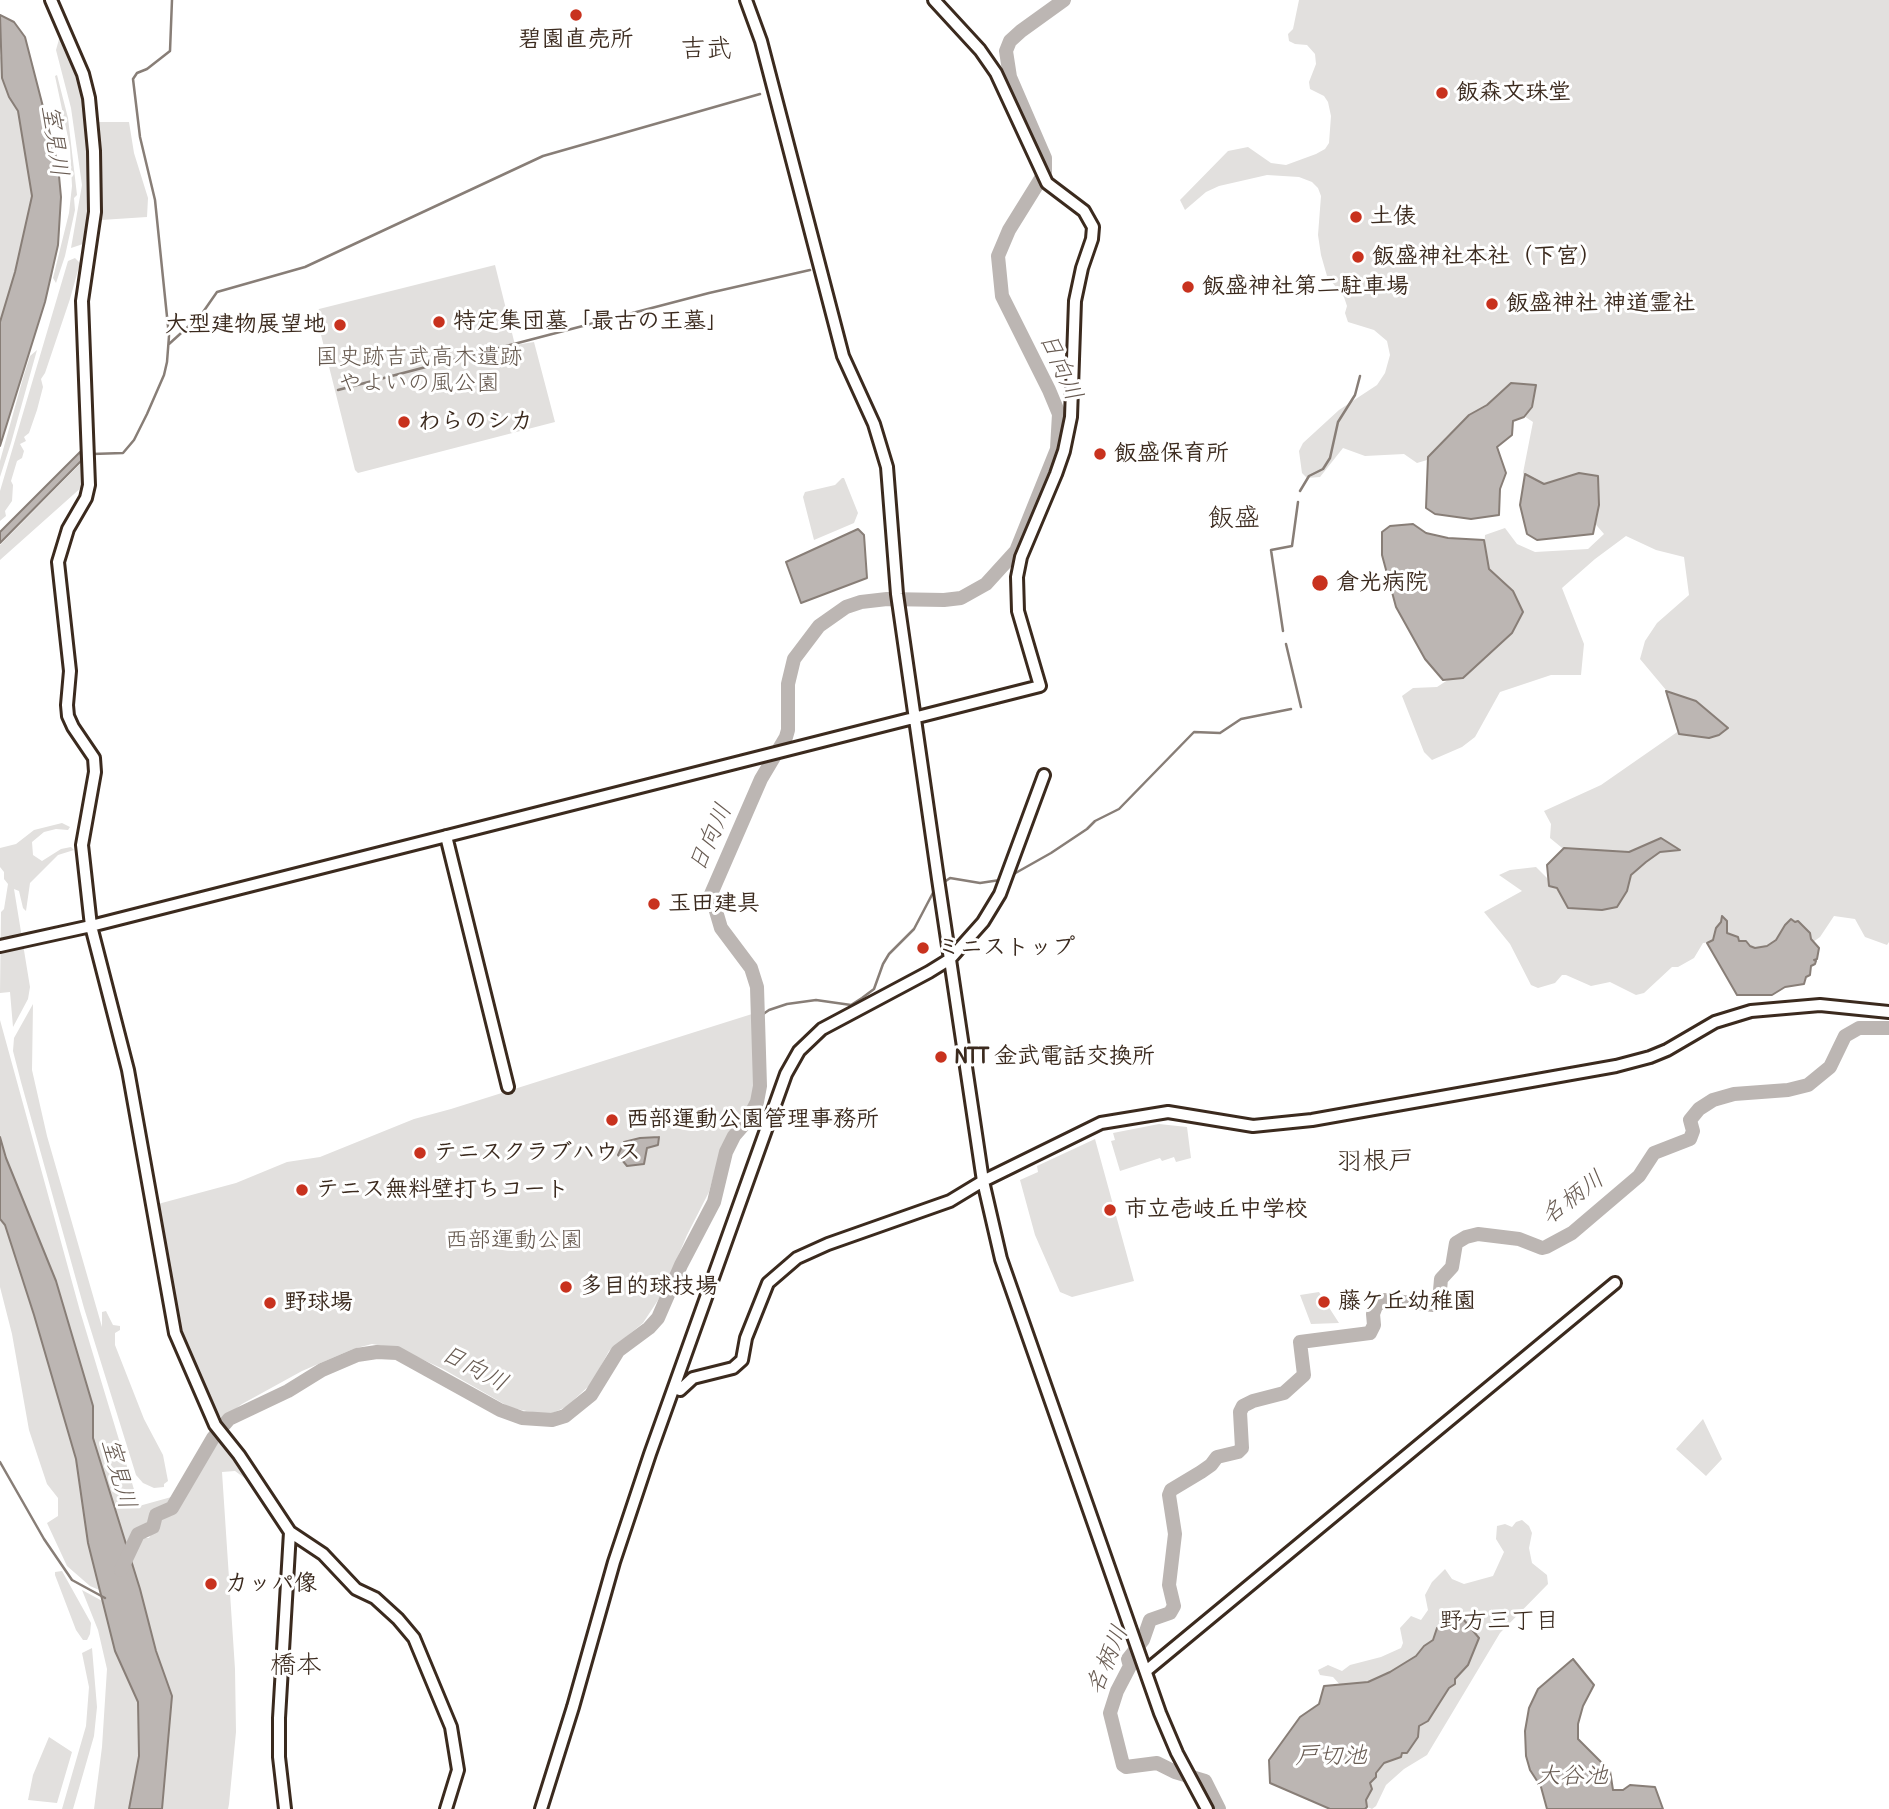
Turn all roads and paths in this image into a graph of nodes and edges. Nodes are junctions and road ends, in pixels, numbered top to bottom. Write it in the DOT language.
graph roads {
  1 [pos="51,0"];
  2 [pos="746,0"];
  3 [pos="934,0"];
  4 [pos="915,716"];
  5 [pos="1044,775"];
  6 [pos="446,836"];
  7 [pos="91,926"];
  8 [pos="0,946"];
  9 [pos="950,959"];
  10 [pos="1889,1012"];
  11 [pos="508,1087"];
  12 [pos="983,1181"];
  13 [pos="1615,1283"];
  14 [pos="674,1388"];
  15 [pos="290,1532"];
  16 [pos="1146,1671"];
  17 [pos="285,1809"];
  18 [pos="446,1809"];
  19 [pos="541,1809"];
  20 [pos="1206,1809"];
  1 -- 7 [label="street"];
  2 -- 4 [label="street"];
  3 -- 4 [label="street"];
  4 -- 6 [label="street"];
  4 -- 9 [label="street"];
  5 -- 9 [label="street"];
  6 -- 7 [label="street"];
  6 -- 11 [label="street"];
  7 -- 8 [label="street"];
  7 -- 15 [label="street"];
  9 -- 12 [label="street"];
  9 -- 14 [label="street"];
  10 -- 12 [label="street"];
  12 -- 14 [label="street"];
  12 -- 16 [label="street"];
  13 -- 16 [label="street"];
  14 -- 19 [label="street"];
  15 -- 17 [label="street"];
  15 -- 18 [label="street"];
  16 -- 20 [label="street"];
}
